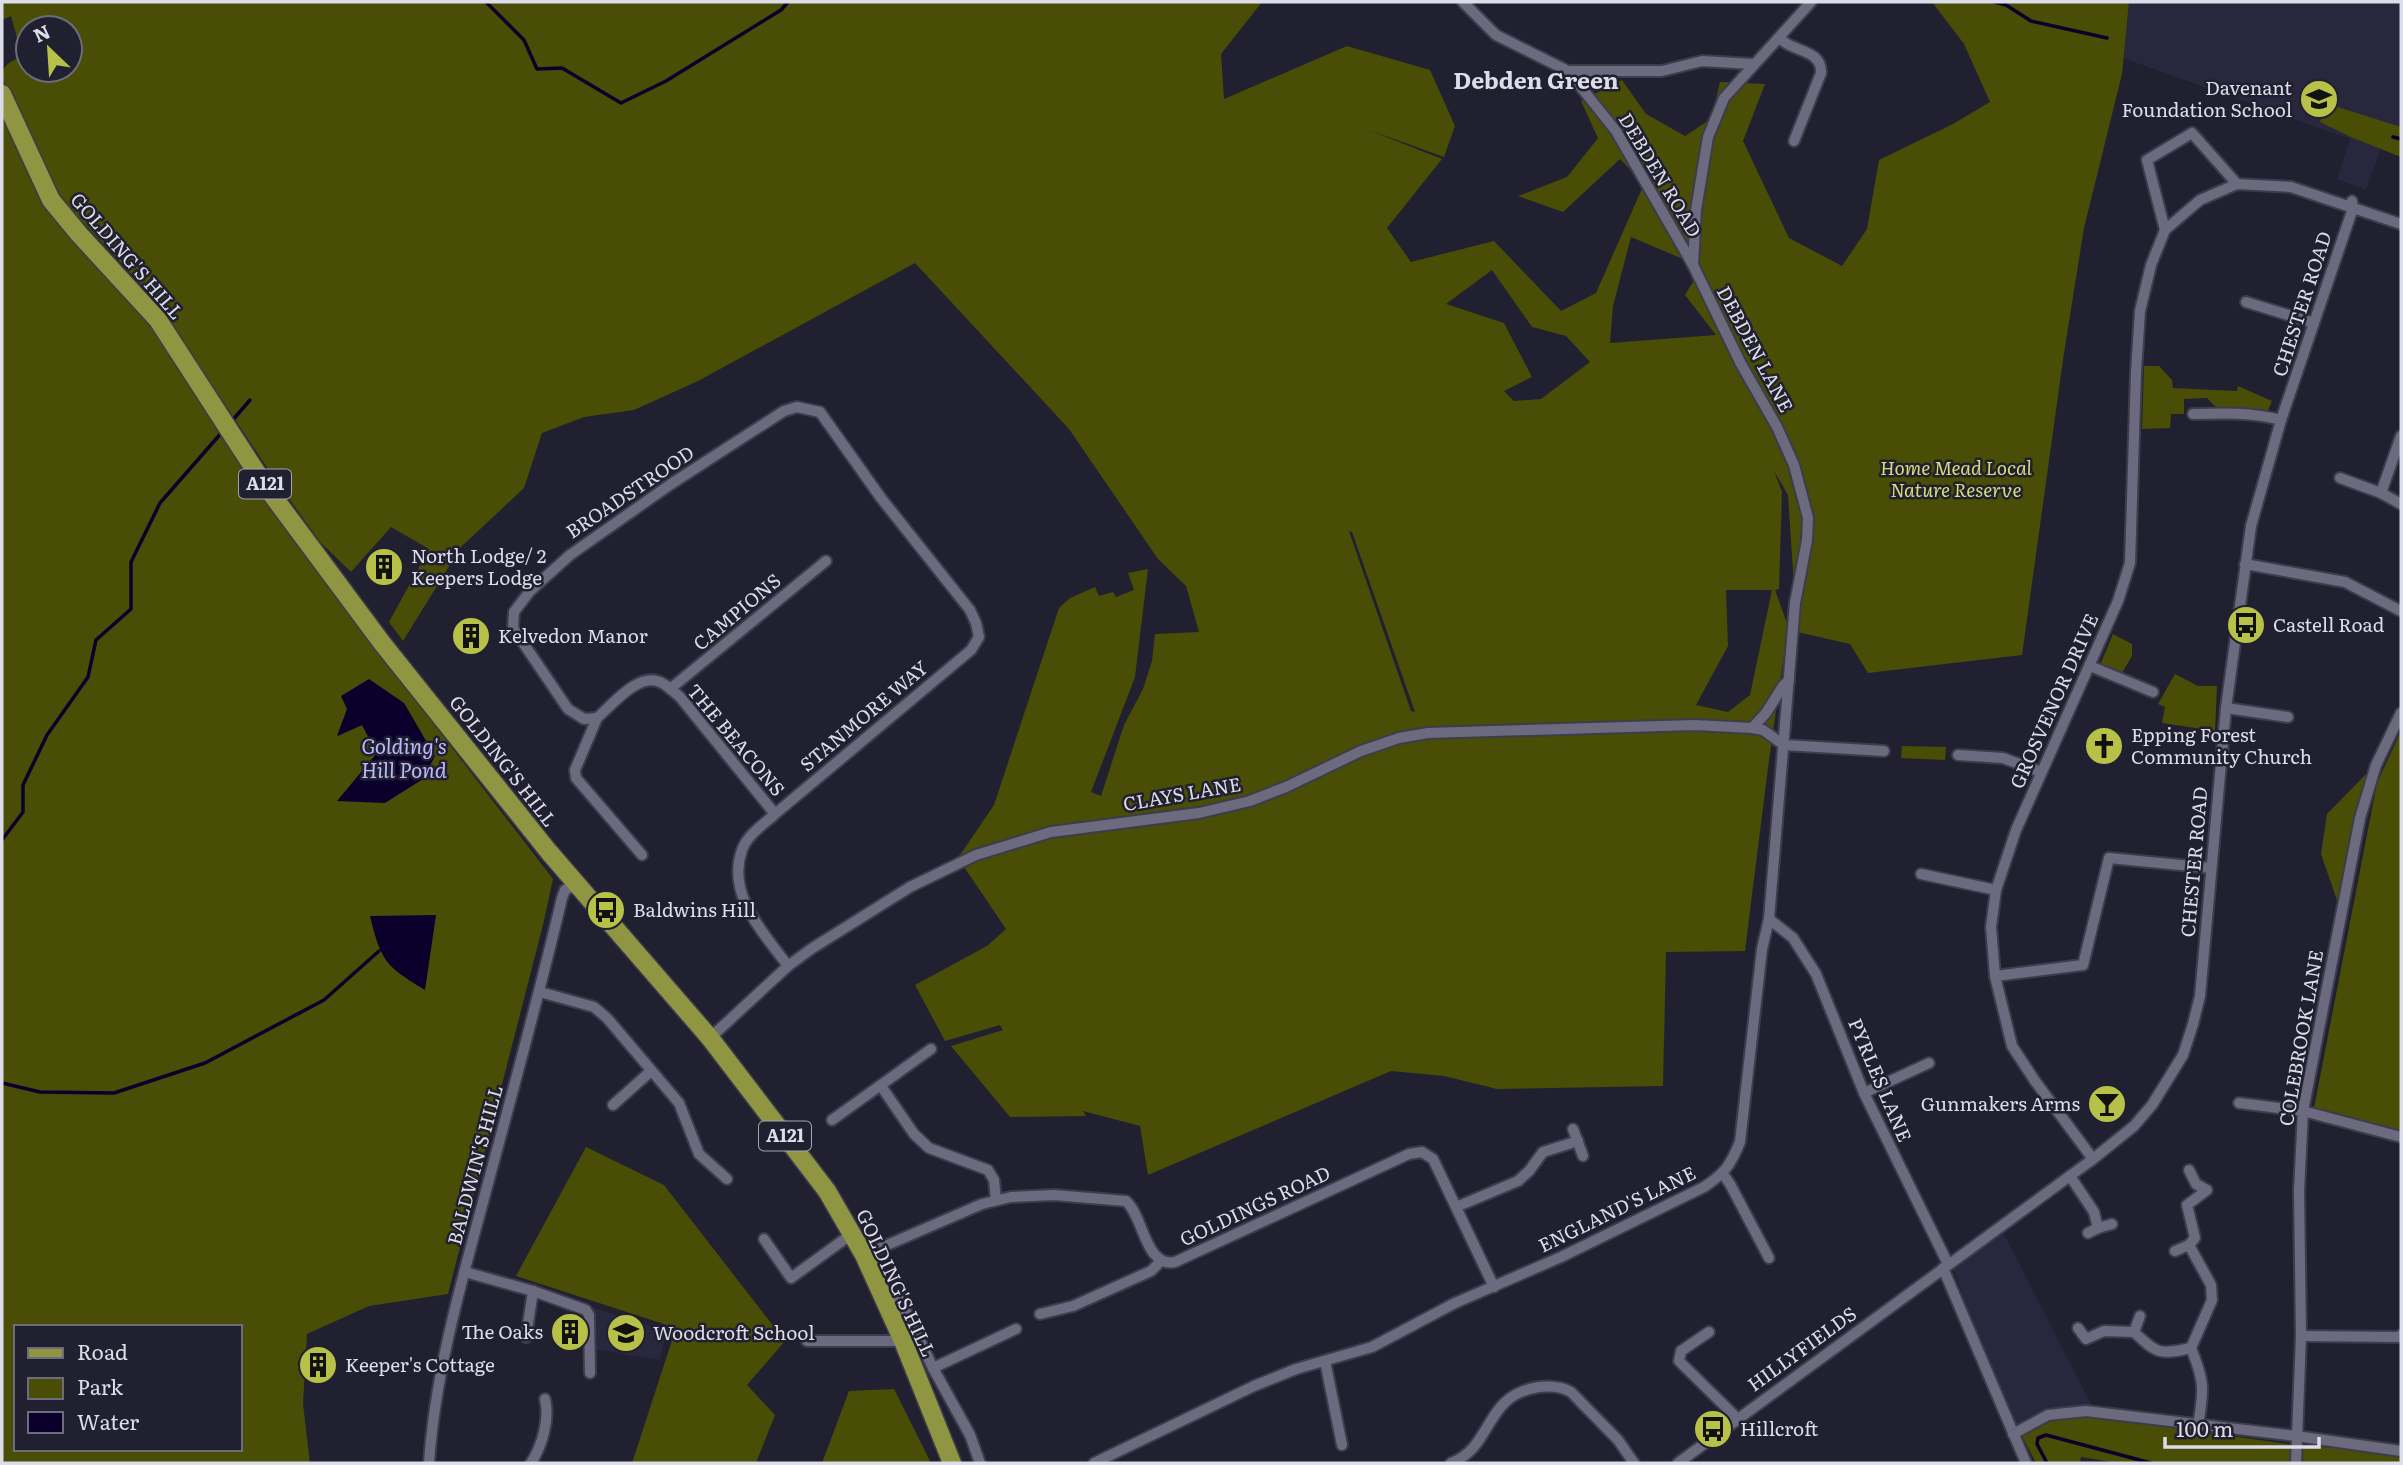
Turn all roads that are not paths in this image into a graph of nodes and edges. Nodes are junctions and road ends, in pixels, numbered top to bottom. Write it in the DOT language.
graph roads {
  1 [pos="1463,2"];
  2 [pos="1811,2"];
  3 [pos="1779,38"];
  4 [pos="1753,64"];
  5 [pos="1569,71"];
  6 [pos="2,94"];
  7 [pos="1794,141"];
  8 [pos="2237,184"];
  9 [pos="2352,205"];
  10 [pos="2401,224"];
  11 [pos="2165,230"];
  12 [pos="1693,265"];
  13 [pos="2245,302"];
  14 [pos="2314,323"];
  15 [pos="2193,414"];
  16 [pos="2281,420"];
  17 [pos="2401,436"];
  18 [pos="2340,478"];
  19 [pos="2381,493"];
  20 [pos="881,498"];
  21 [pos="2401,504"];
  22 [pos="826,561"];
  23 [pos="2245,564"];
  24 [pos="2401,611"];
  25 [pos="2090,666"];
  26 [pos="1789,681"];
  27 [pos="670,690"];
  28 [pos="2153,692"];
  29 [pos="2225,708"];
  30 [pos="2401,713"];
  31 [pos="2288,717"];
  32 [pos="597,719"];
  33 [pos="1752,728"];
  34 [pos="1784,745"];
  35 [pos="1884,751"];
  36 [pos="1958,755"];
  37 [pos="2041,772"];
  38 [pos="775,814"];
  39 [pos="642,855"];
  40 [pos="2211,868"];
  41 [pos="1921,874"];
  42 [pos="576,884"];
  43 [pos="1996,890"];
  44 [pos="1769,919"];
  45 [pos="788,967"];
  46 [pos="1995,976"];
  47 [pos="540,992"];
  48 [pos="710,1038"];
  49 [pos="931,1049"];
  50 [pos="1929,1063"];
  51 [pos="651,1071"];
  52 [pos="881,1086"];
  53 [pos="1864,1093"];
  54 [pos="2239,1103"];
  55 [pos="613,1105"];
  56 [pos="2303,1111"];
  57 [pos="832,1120"];
  58 [pos="1573,1129"];
  59 [pos="2401,1137"];
  60 [pos="1578,1141"];
  61 [pos="1583,1156"];
  62 [pos="2093,1159"];
  63 [pos="2189,1170"];
  64 [pos="1723,1174"];
  65 [pos="2070,1175"];
  66 [pos="727,1179"];
  67 [pos="996,1200"];
  68 [pos="1455,1207"];
  69 [pos="2112,1224"];
  70 [pos="853,1233"];
  71 [pos="764,1239"];
  72 [pos="2189,1245"];
  73 [pos="2175,1251"];
  74 [pos="864,1255"];
  75 [pos="1769,1258"];
  76 [pos="1161,1261"];
  77 [pos="1945,1266"];
  78 [pos="464,1272"];
  79 [pos="1494,1287"];
  80 [pos="533,1291"];
  81 [pos="883,1296"];
  82 [pos="1040,1314"];
  83 [pos="2140,1316"];
  84 [pos="2078,1328"];
  85 [pos="1016,1329"];
  86 [pos="2131,1331"];
  87 [pos="1709,1332"];
  88 [pos="2401,1335"];
  89 [pos="2301,1336"];
  90 [pos="526,1337"];
  91 [pos="807,1341"];
  92 [pos="903,1341"];
  93 [pos="2128,1345"];
  94 [pos="2191,1348"];
  95 [pos="1325,1361"];
  96 [pos="933,1368"];
  97 [pos="590,1373"];
  98 [pos="545,1399"];
  99 [pos="1738,1419"];
  100 [pos="2198,1426"];
  101 [pos="2012,1434"];
  102 [pos="2296,1436"];
  103 [pos="1342,1445"];
  104 [pos="2401,1451"];
  105 [pos="429,1463"];
  106 [pos="531,1463"];
  107 [pos="953,1463"];
  108 [pos="980,1463"];
  109 [pos="1094,1463"];
  110 [pos="1451,1463"];
  111 [pos="1634,1463"];
  112 [pos="1678,1463"];
  113 [pos="2026,1463"];
  114 [pos="2296,1463"];
  1 -- 5 [label="street, DEBDEN ROAD"];
  2 -- 3 [label="street, DEBDEN LANE"];
  3 -- 4 [label="street, DEBDEN LANE"];
  3 -- 7 [label="street"];
  4 -- 5 [label="street, DEBDEN ROAD"];
  4 -- 12 [label="street, DEBDEN LANE"];
  5 -- 12 [label="street, DEBDEN ROAD"];
  6 -- 42 [label="main road, GOLDING'S HILL / A121"];
  8 -- 9 [label="street, GROSVENOR DRIVE"];
  8 -- 11 [label="street, GROSVENOR DRIVE"];
  8 -- 11 [label="street"];
  9 -- 10 [label="street, GROSVENOR DRIVE"];
  9 -- 14 [label="street, CHESTER ROAD"];
  11 -- 25 [label="street, GROSVENOR DRIVE"];
  12 -- 26 [label="street, DEBDEN LANE"];
  13 -- 14 [label="street"];
  14 -- 16 [label="street, CHESTER ROAD"];
  15 -- 16 [label="street"];
  16 -- 23 [label="street, CHESTER ROAD"];
  17 -- 19 [label="street"];
  18 -- 19 [label="street"];
  19 -- 21 [label="street"];
  20 -- 32 [label="street, BROADSTROOD"];
  20 -- 38 [label="street, STANMORE WAY"];
  22 -- 27 [label="street, CAMPIONS"];
  23 -- 24 [label="street"];
  23 -- 29 [label="street, CHESTER ROAD"];
  25 -- 28 [label="street"];
  25 -- 37 [label="street, GROSVENOR DRIVE"];
  26 -- 33 [label="street"];
  26 -- 34 [label="street, DEBDEN LANE"];
  27 -- 32 [label="street"];
  27 -- 38 [label="street, THE BEACONS"];
  29 -- 31 [label="street"];
  29 -- 40 [label="street, CHESTER ROAD"];
  30 -- 56 [label="street, COLEBROOK LANE"];
  32 -- 39 [label="street"];
  33 -- 34 [label="street, CLAYS LANE"];
  33 -- 45 [label="street, CLAYS LANE"];
  34 -- 35 [label="street"];
  34 -- 44 [label="street, ENGLAND'S LANE"];
  36 -- 37 [label="street"];
  37 -- 43 [label="street, GROSVENOR DRIVE"];
  38 -- 45 [label="street, STANMORE WAY"];
  40 -- 46 [label="street"];
  40 -- 62 [label="street, CHESTER ROAD"];
  41 -- 43 [label="street"];
  42 -- 47 [label="street, BALDWIN'S HILL"];
  42 -- 48 [label="main road, GOLDING'S HILL / A121"];
  43 -- 46 [label="street, GROSVENOR DRIVE"];
  44 -- 53 [label="street, PYRLES LANE"];
  44 -- 64 [label="street, ENGLAND'S LANE"];
  45 -- 48 [label="street, CLAYS LANE"];
  46 -- 62 [label="street, GROSVENOR DRIVE"];
  47 -- 51 [label="street"];
  47 -- 78 [label="street, BALDWIN'S HILL"];
  48 -- 70 [label="main road, GOLDING'S HILL / A121"];
  49 -- 52 [label="street"];
  50 -- 53 [label="street"];
  51 -- 55 [label="street"];
  51 -- 66 [label="street"];
  52 -- 57 [label="street"];
  52 -- 67 [label="street"];
  53 -- 77 [label="street, PYRLES LANE"];
  54 -- 56 [label="street"];
  56 -- 59 [label="street"];
  56 -- 89 [label="street, COLEBROOK LANE"];
  58 -- 60 [label="street"];
  60 -- 61 [label="street"];
  60 -- 68 [label="street"];
  62 -- 65 [label="street, CHESTER ROAD"];
  63 -- 72 [label="street"];
  64 -- 75 [label="street"];
  64 -- 79 [label="street, ENGLAND'S LANE"];
  65 -- 69 [label="street"];
  65 -- 77 [label="street, CHESTER ROAD"];
  67 -- 74 [label="street, GOLDINGS ROAD"];
  67 -- 76 [label="street, GOLDINGS ROAD"];
  68 -- 76 [label="street, GOLDINGS ROAD"];
  68 -- 79 [label="street, GOLDINGS ROAD"];
  70 -- 71 [label="street"];
  70 -- 74 [label="main road, GOLDING'S HILL / A121"];
  72 -- 73 [label="street"];
  72 -- 94 [label="street"];
  74 -- 81 [label="main road, GOLDING'S HILL / A121"];
  76 -- 82 [label="street"];
  77 -- 99 [label="street, HILLYFIELDS"];
  77 -- 101 [label="street, PYRLES LANE"];
  78 -- 80 [label="street"];
  78 -- 105 [label="street, BALDWIN'S HILL"];
  79 -- 95 [label="street, ENGLAND'S LANE"];
  80 -- 90 [label="street"];
  80 -- 97 [label="street"];
  81 -- 92 [label="main road, GOLDING'S HILL / A121"];
  81 -- 96 [label="street"];
  83 -- 86 [label="street"];
  84 -- 86 [label="street"];
  85 -- 96 [label="street"];
  86 -- 93 [label="street"];
  86 -- 94 [label="street"];
  87 -- 99 [label="street"];
  88 -- 89 [label="street"];
  89 -- 102 [label="street, COLEBROOK LANE"];
  91 -- 92 [label="street"];
  92 -- 107 [label="main road, GOLDING'S HILL / A121"];
  94 -- 100 [label="street"];
  95 -- 103 [label="street"];
  95 -- 109 [label="street, ENGLAND'S LANE"];
  96 -- 108 [label="street"];
  98 -- 106 [label="street"];
  99 -- 112 [label="street, HILLYFIELDS"];
  100 -- 101 [label="street"];
  100 -- 102 [label="street"];
  101 -- 113 [label="street, PYRLES LANE"];
  102 -- 104 [label="street"];
  102 -- 114 [label="street, COLEBROOK LANE"];
  110 -- 111 [label="street"];
}
